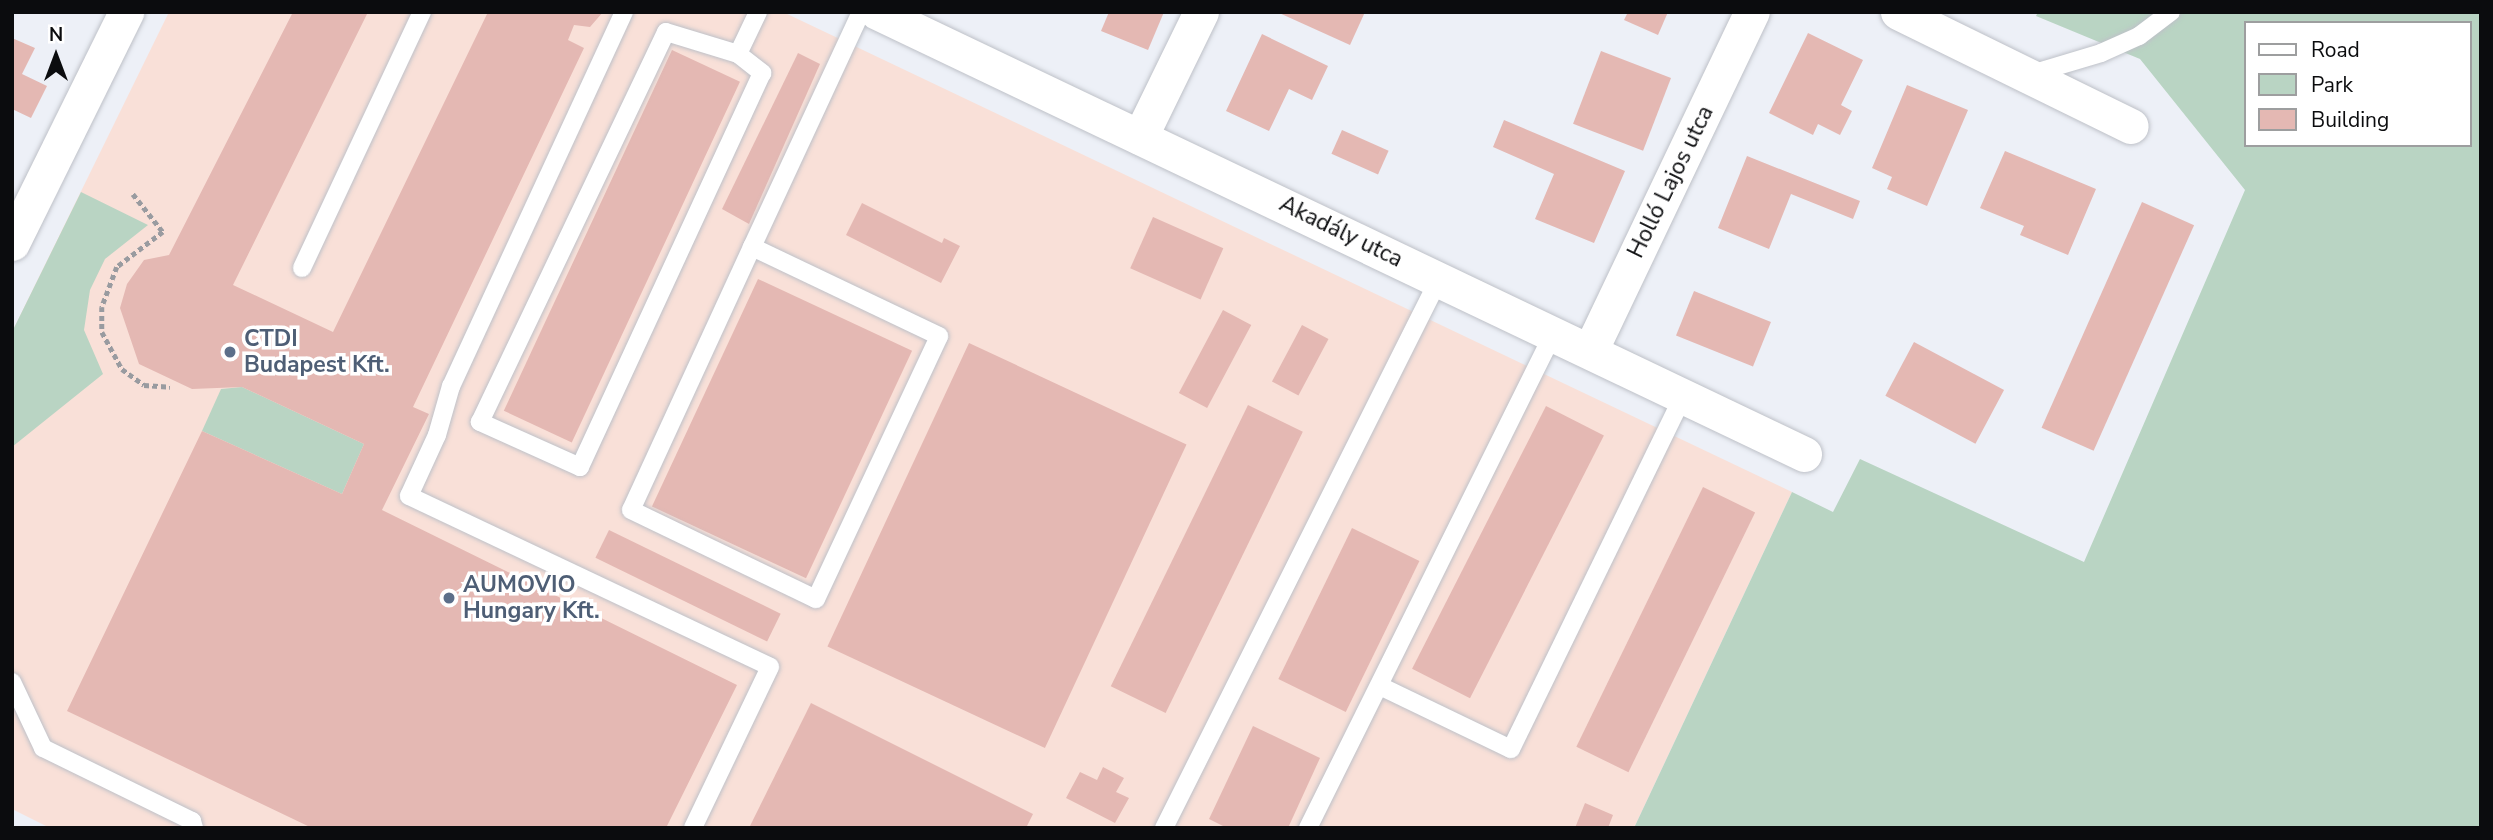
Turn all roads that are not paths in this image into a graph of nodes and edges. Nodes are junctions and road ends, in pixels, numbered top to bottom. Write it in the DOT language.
graph roads {
  1 [pos="126,12"];
  2 [pos="422,12"];
  3 [pos="624,12"];
  4 [pos="758,12"];
  5 [pos="861,12"];
  6 [pos="877,12"];
  7 [pos="1201,12"];
  8 [pos="1752,12"];
  9 [pos="1898,12"];
  10 [pos="2171,12"];
  11 [pos="738,54"];
  12 [pos="2027,75"];
  13 [pos="2131,125"];
  14 [pos="1140,136"];
  15 [pos="12,243"];
  16 [pos="752,247"];
  17 [pos="302,268"];
  18 [pos="1439,279"];
  19 [pos="1553,334"];
  20 [pos="1590,351"];
  21 [pos="1683,396"];
  22 [pos="1804,454"];
  23 [pos="12,682"];
  24 [pos="1380,686"];
  25 [pos="194,828"];
  26 [pos="692,828"];
  27 [pos="1164,828"];
  28 [pos="1308,828"];
  1 -- 15 [label="street"];
  2 -- 17 [label="lane"];
  3 -- 26 [label="lane"];
  4 -- 11 [label="lane"];
  5 -- 16 [label="lane"];
  6 -- 14 [label="street, Akadály utca"];
  7 -- 14 [label="street"];
  8 -- 20 [label="street, Holló Lajos utca"];
  9 -- 12 [label="street"];
  10 -- 12 [label="lane"];
  11 -- 11 [label="lane"];
  12 -- 13 [label="street"];
  14 -- 18 [label="street, Akadály utca"];
  16 -- 16 [label="lane"];
  18 -- 19 [label="street, Akadály utca"];
  18 -- 27 [label="lane"];
  19 -- 20 [label="street, Akadály utca"];
  19 -- 24 [label="lane"];
  20 -- 21 [label="street, Akadály utca"];
  21 -- 22 [label="street, Akadály utca"];
  21 -- 24 [label="lane"];
  23 -- 25 [label="lane"];
  24 -- 28 [label="lane"];
}
